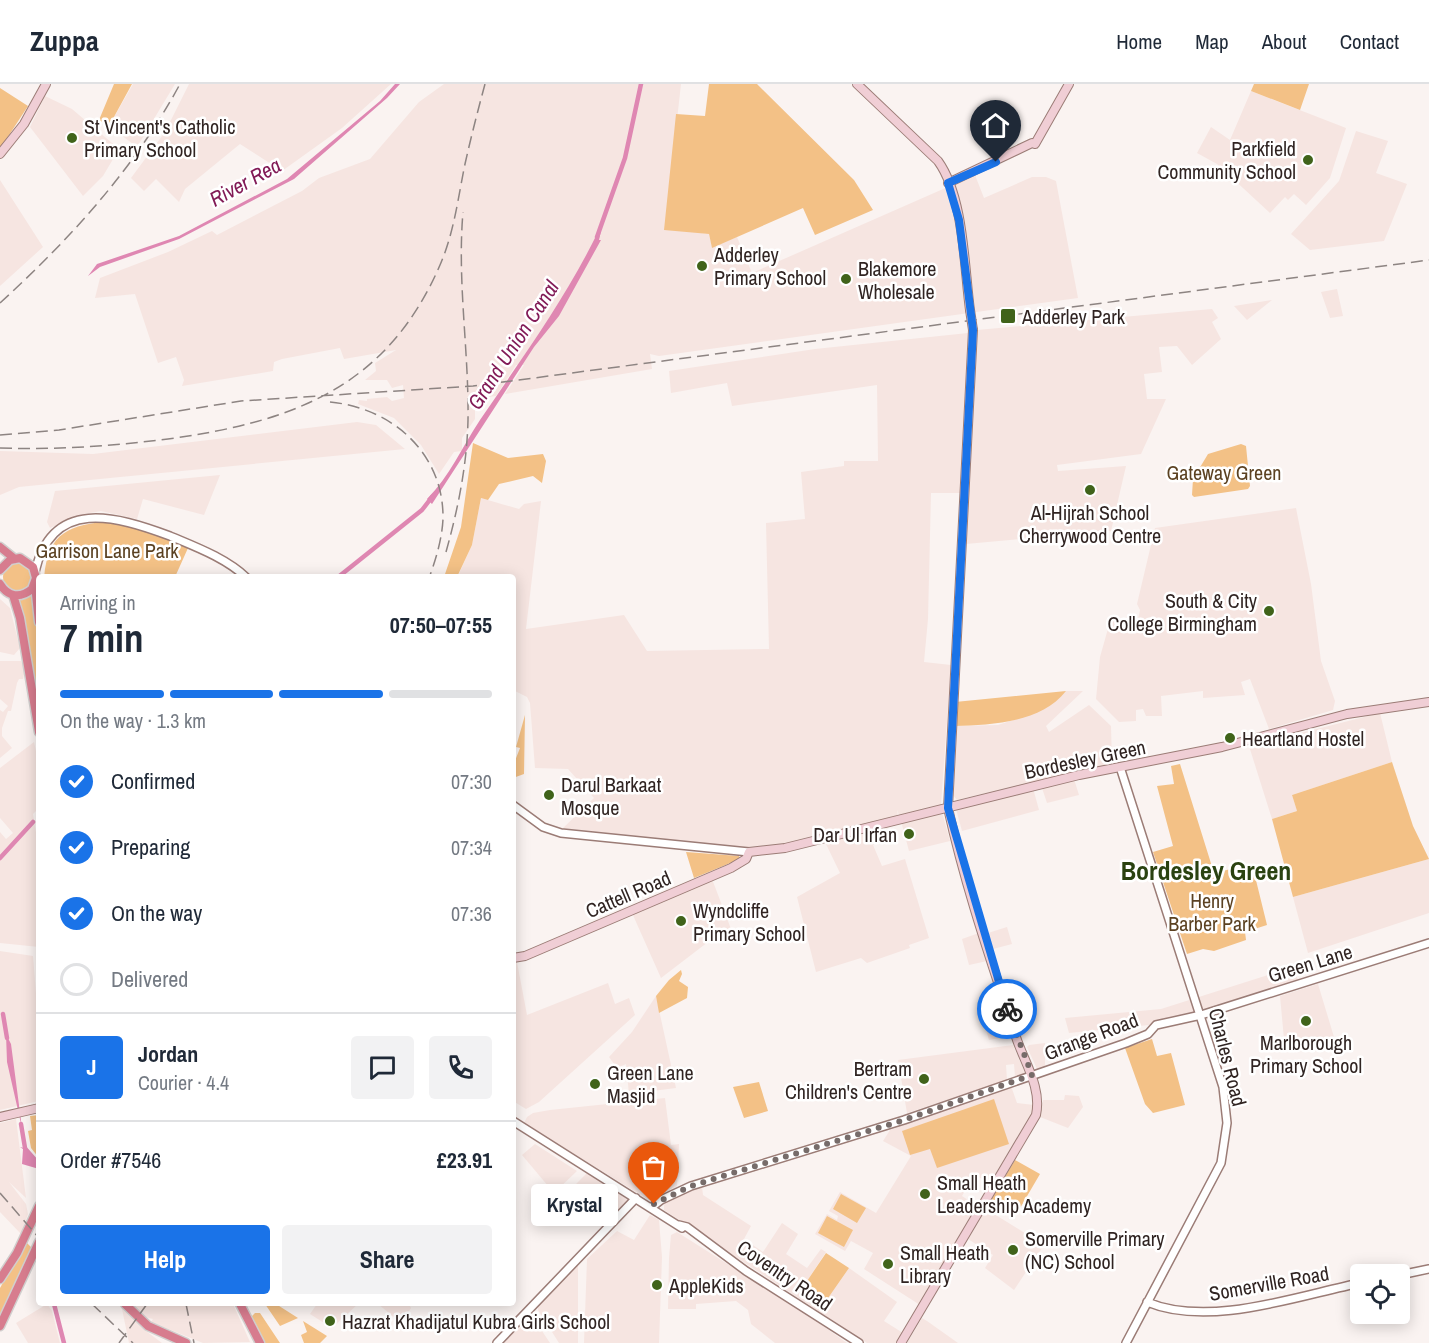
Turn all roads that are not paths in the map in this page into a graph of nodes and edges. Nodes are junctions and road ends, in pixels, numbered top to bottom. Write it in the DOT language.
graph roads {
  1 [pos="856,84"];
  2 [pos="1069,84"];
  3 [pos="45,87"];
  4 [pos="0,154"];
  5 [pos="948,183"];
  6 [pos="0,547"];
  7 [pos="40,553"];
  8 [pos="15,559"];
  9 [pos="24,560"];
  10 [pos="0,570"];
  11 [pos="35,572"];
  12 [pos="241,574"];
  13 [pos="0,584"];
  14 [pos="34,585"];
  15 [pos="7,594"];
  16 [pos="36,600"];
  17 [pos="36,696"];
  18 [pos="1429,702"];
  19 [pos="1120,767"];
  20 [pos="516,807"];
  21 [pos="948,808"];
  22 [pos="749,852"];
  23 [pos="1429,944"];
  24 [pos="516,958"];
  25 [pos="1201,1015"];
  26 [pos="1032,1075"];
  27 [pos="35,1110"];
  28 [pos="0,1117"];
  29 [pos="516,1123"];
  30 [pos="636,1198"];
  31 [pos="652,1207"];
  32 [pos="36,1212"];
  33 [pos="36,1248"];
  34 [pos="1429,1269"];
  35 [pos="1410,1273"];
  36 [pos="0,1279"];
  37 [pos="1350,1285"];
  38 [pos="1147,1302"];
  39 [pos="127,1306"];
  40 [pos="241,1306"];
  41 [pos="0,1326"];
  42 [pos="254,1339"];
  43 [pos="186,1343"];
  44 [pos="260,1343"];
  45 [pos="496,1343"];
  46 [pos="858,1343"];
  47 [pos="901,1343"];
  48 [pos="1126,1343"];
  1 -- 5 [label="main road"];
  2 -- 5 [label="main road"];
  3 -- 4 [label="main road"];
  5 -- 21 [label="main road, bridge"];
  6 -- 8 [label="highway"];
  7 -- 9 [label="street"];
  7 -- 11 [label="street"];
  7 -- 12 [label="street"];
  8 -- 9 [label="highway"];
  8 -- 10 [label="highway"];
  9 -- 11 [label="highway"];
  11 -- 14 [label="highway"];
  13 -- 15 [label="highway"];
  14 -- 15 [label="highway"];
  14 -- 16 [label="highway"];
  15 -- 17 [label="highway"];
  18 -- 19 [label="main road, Bordesley Green"];
  19 -- 21 [label="main road, Bordesley Green"];
  19 -- 25 [label="street, Charles Road"];
  20 -- 22 [label="street"];
  21 -- 22 [label="main road, Bordesley Green"];
  21 -- 26 [label="main road"];
  22 -- 24 [label="main road, Cattell Road"];
  23 -- 25 [label="street, Green Lane"];
  25 -- 26 [label="street, Grange Road"];
  25 -- 38 [label="street, Charles Road"];
  26 -- 31 [label="street, Grange Road"];
  26 -- 47 [label="main road"];
  27 -- 28 [label="main road"];
  29 -- 30 [label="street, Coventry Road"];
  30 -- 31 [label="street, Coventry Road"];
  30 -- 45 [label="street"];
  31 -- 46 [label="street, Coventry Road"];
  32 -- 36 [label="highway"];
  33 -- 41 [label="highway"];
  34 -- 35 [label="street"];
  37 -- 38 [label="street, Somerville Road"];
  38 -- 48 [label="street, Charles Road"];
  39 -- 43 [label="highway"];
  40 -- 42 [label="highway"];
  42 -- 44 [label="highway"];
}
